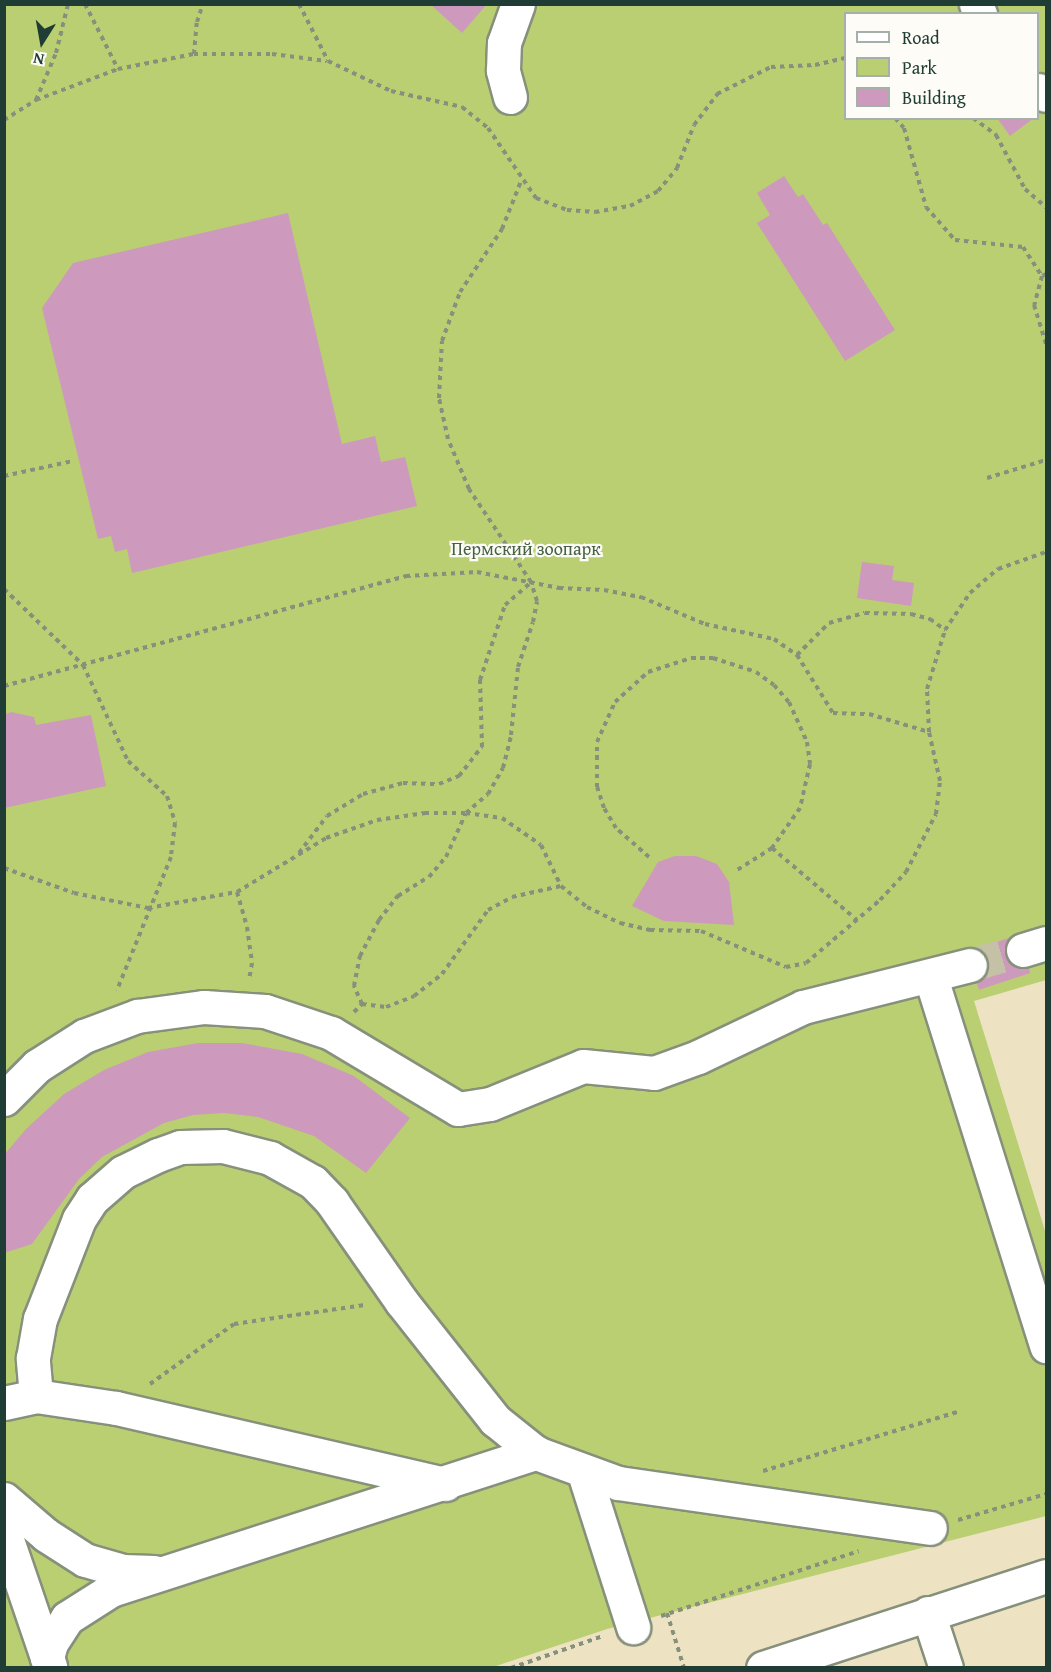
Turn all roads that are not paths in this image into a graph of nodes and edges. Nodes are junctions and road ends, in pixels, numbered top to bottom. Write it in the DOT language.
graph roads {
  1 [pos="519,4"];
  2 [pos="510,97"];
  3 [pos="970,966"];
  4 [pos="931,978"];
  5 [pos="4,1099"];
  6 [pos="1047,1346"];
  7 [pos="36,1396"];
  8 [pos="4,1402"];
  9 [pos="536,1453"];
  10 [pos="584,1473"];
  11 [pos="445,1484"];
  12 [pos="4,1499"];
  13 [pos="930,1528"];
  14 [pos="4,1531"];
  15 [pos="171,1572"];
  16 [pos="1047,1576"];
  17 [pos="928,1613"];
  18 [pos="633,1626"];
  19 [pos="49,1663"];
  20 [pos="763,1668"];
  21 [pos="946,1668"];
  1 -- 2 [label="street"];
  3 -- 4 [label="street"];
  4 -- 5 [label="street"];
  4 -- 6 [label="street"];
  7 -- 8 [label="street"];
  7 -- 9 [label="street"];
  7 -- 11 [label="street"];
  9 -- 10 [label="street"];
  9 -- 11 [label="street"];
  10 -- 13 [label="street"];
  10 -- 18 [label="street"];
  11 -- 15 [label="street"];
  12 -- 15 [label="street"];
  14 -- 19 [label="street"];
  15 -- 19 [label="street"];
  16 -- 17 [label="street"];
  17 -- 20 [label="street"];
  17 -- 21 [label="street"];
}
